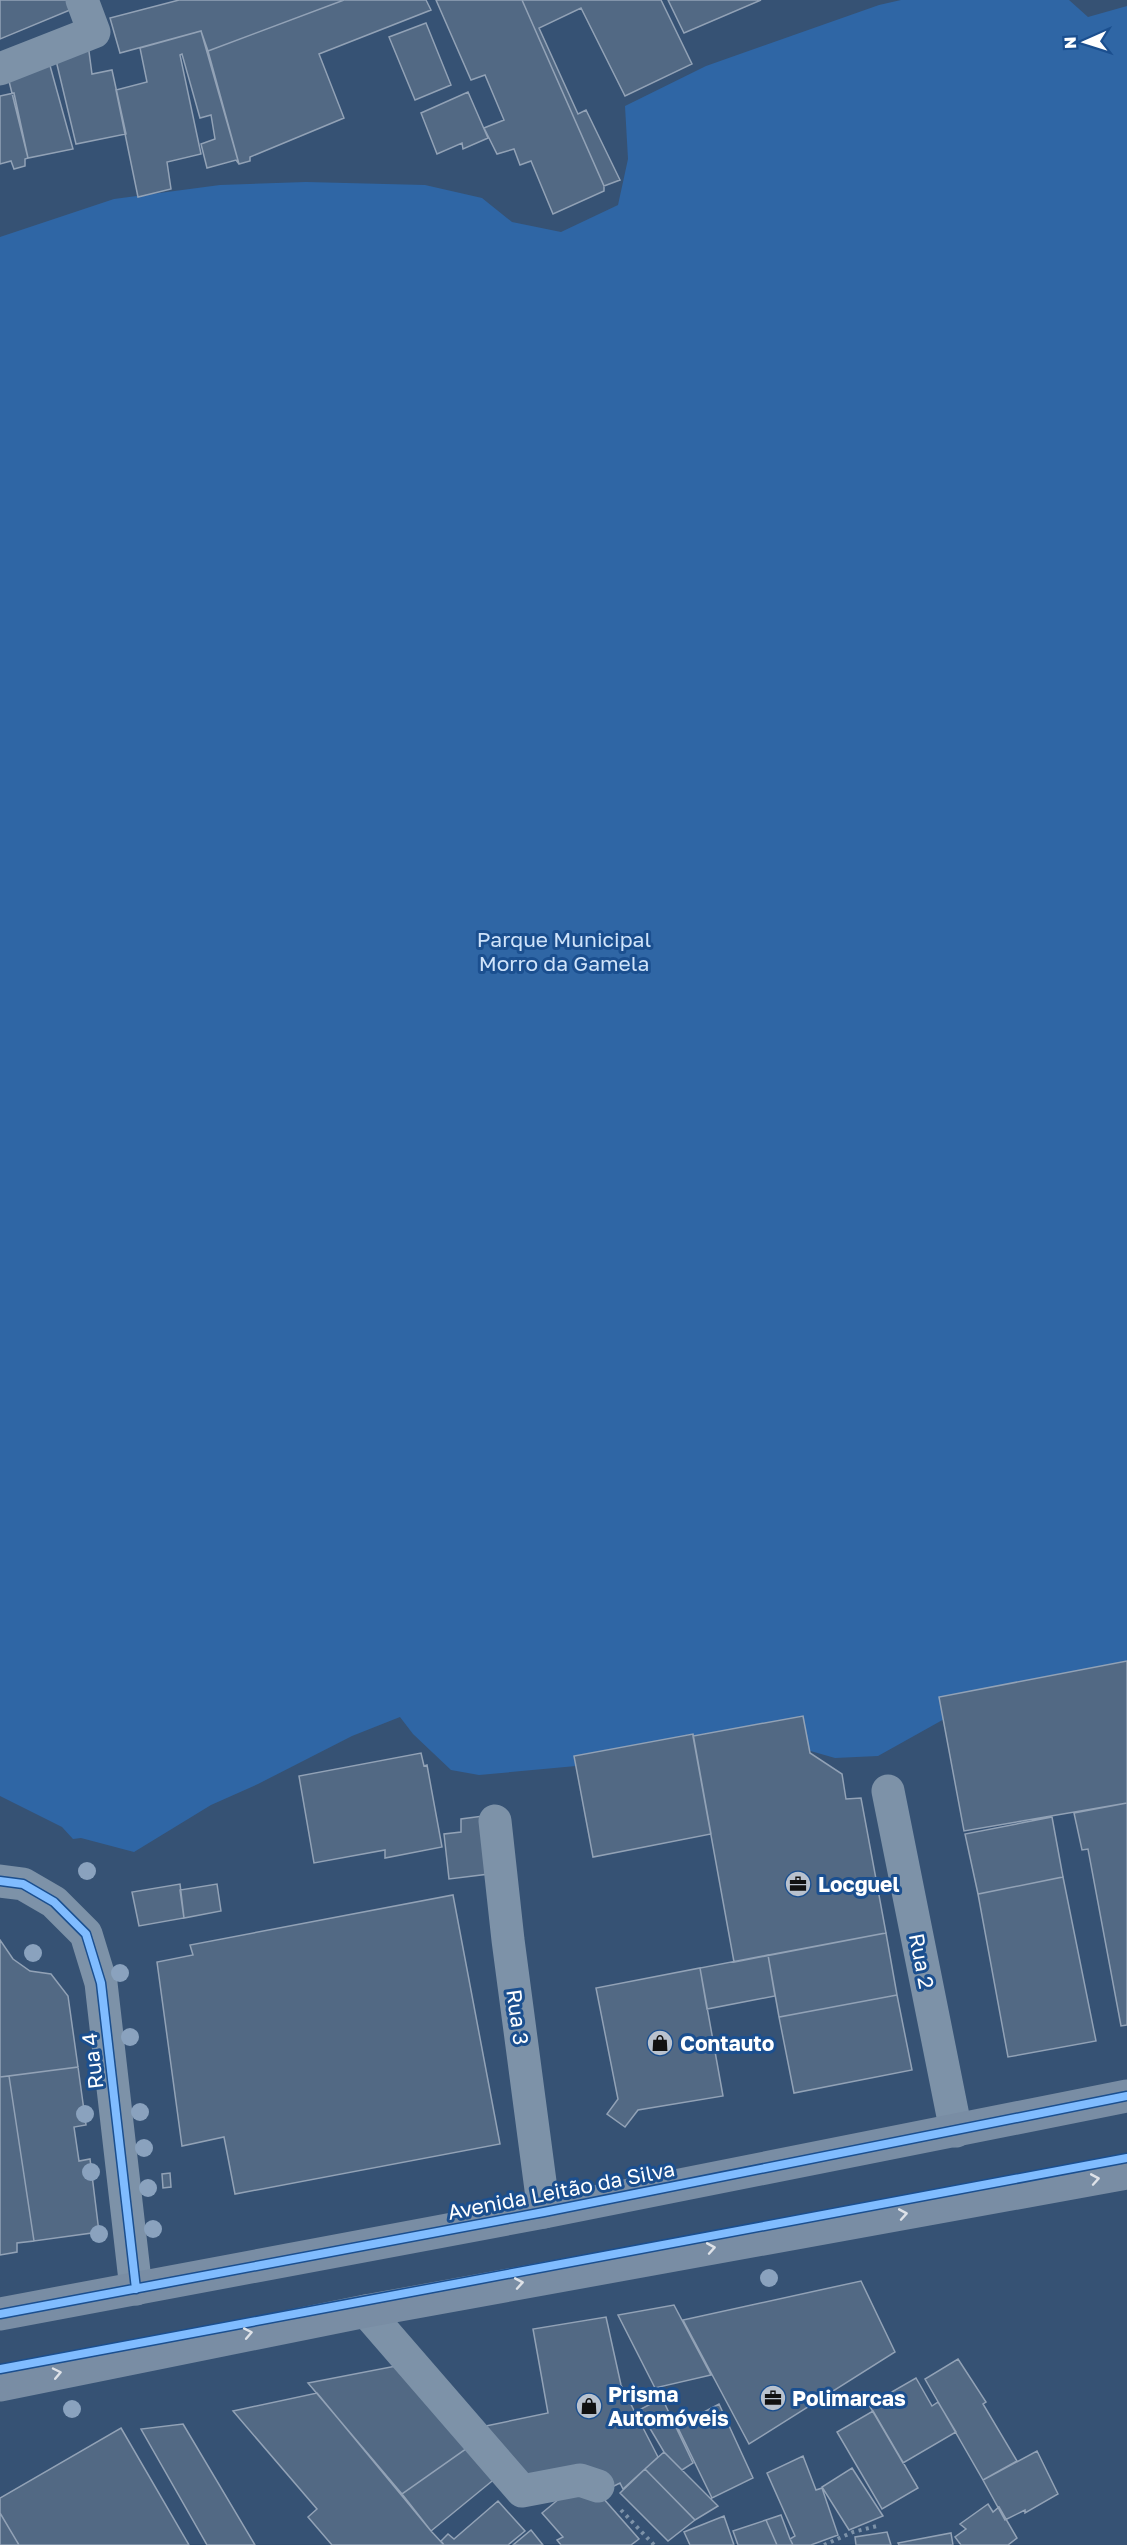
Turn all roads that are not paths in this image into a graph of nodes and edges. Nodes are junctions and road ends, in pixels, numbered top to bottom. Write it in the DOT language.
graph roads {
  1 [pos="82,0"];
  2 [pos="0,69"];
  3 [pos="888,1791"];
  4 [pos="495,1821"];
  5 [pos="0,1881"];
  6 [pos="1127,2096"];
  7 [pos="956,2131"];
  8 [pos="1127,2173"];
  9 [pos="544,2212"];
  10 [pos="136,2289"];
  11 [pos="366,2311"];
  12 [pos="0,2314"];
  13 [pos="0,2385"];
  14 [pos="598,2486"];
  1 -- 2 [label="street"];
  3 -- 7 [label="street, Rua 2"];
  4 -- 9 [label="street, Rua 3"];
  5 -- 10 [label="street, Rua 4"];
  6 -- 7 [label="street, Avenida Leitão da Silva"];
  7 -- 9 [label="street, Avenida Leitão da Silva"];
  11 -- 8 [label="street, one-way"];
  9 -- 10 [label="street, Avenida Leitão da Silva"];
  10 -- 12 [label="street, Avenida Leitão da Silva"];
  13 -- 11 [label="street, one-way"];
  11 -- 14 [label="street"];
}
